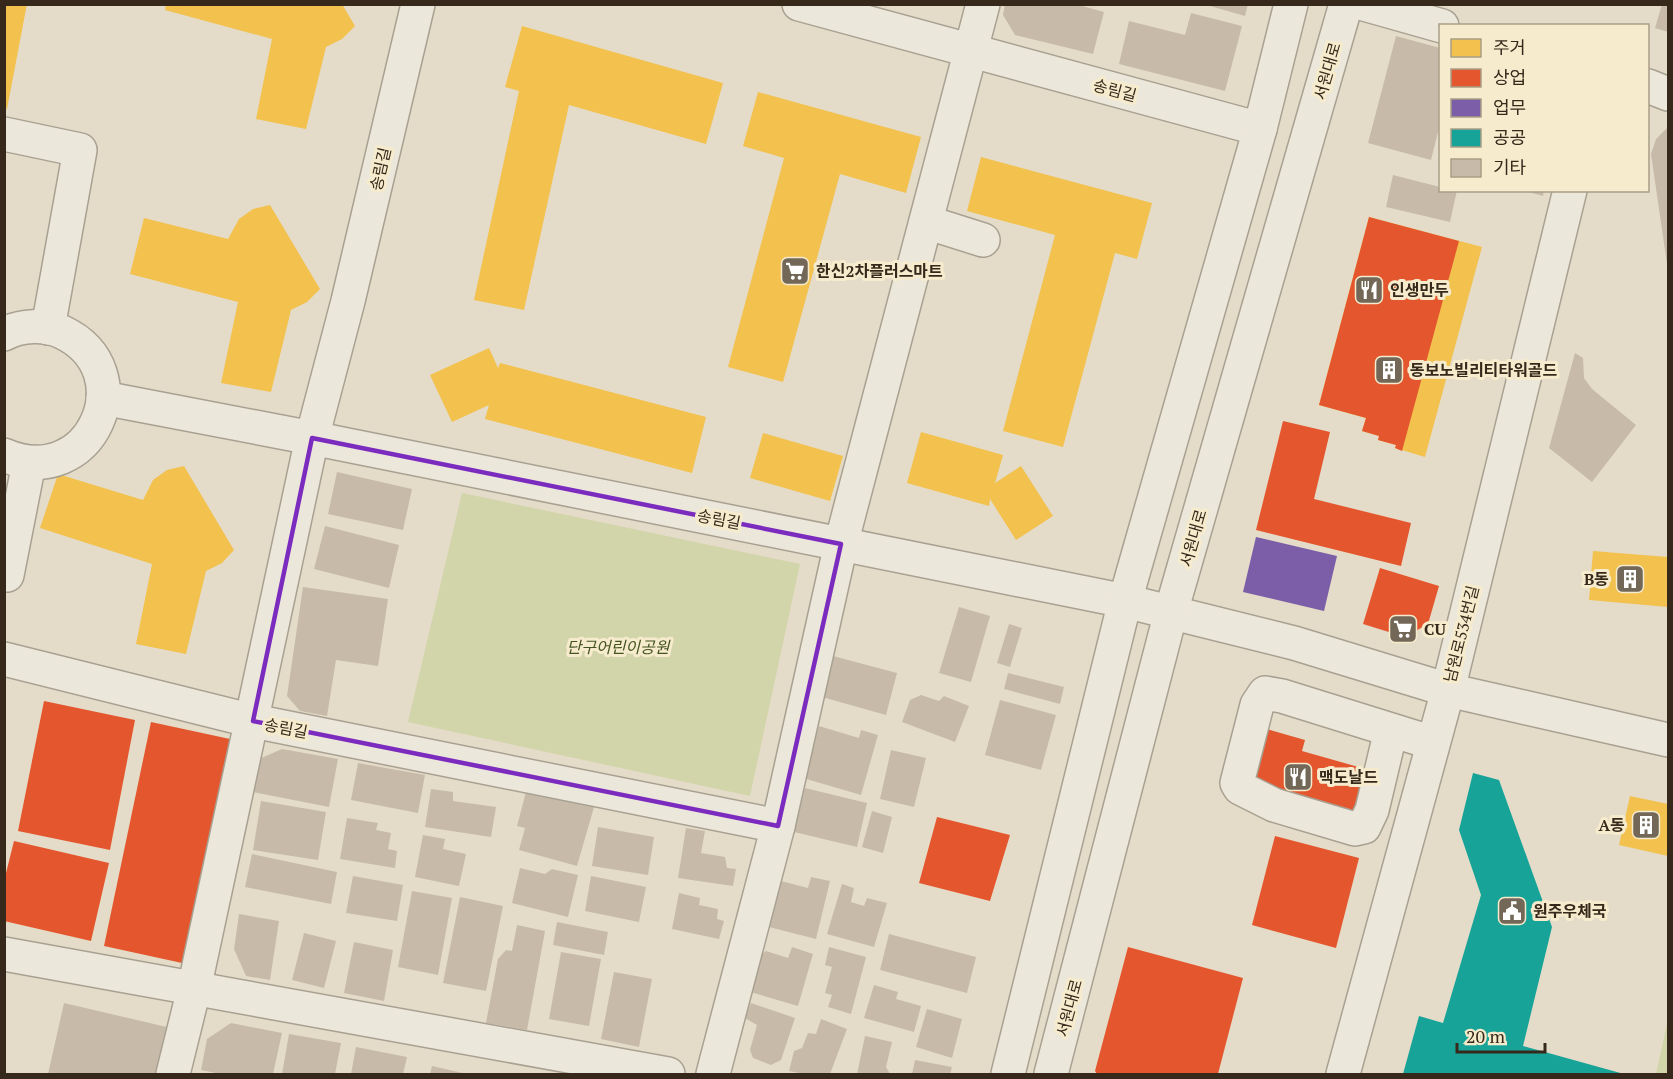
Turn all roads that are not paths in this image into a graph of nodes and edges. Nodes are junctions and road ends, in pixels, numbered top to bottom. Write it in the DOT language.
graph roads {
  1 [pos="418,4"];
  2 [pos="799,4"];
  3 [pos="983,4"];
  4 [pos="1291,4"];
  5 [pos="1346,4"];
  6 [pos="1364,4"];
  7 [pos="1439,25"];
  8 [pos="971,52"];
  9 [pos="1649,87"];
  10 [pos="1668,94"];
  11 [pos="1260,129"];
  12 [pos="4,134"];
  13 [pos="1570,192"];
  14 [pos="926,222"];
  15 [pos="983,240"];
  16 [pos="48,328"];
  17 [pos="4,334"];
  18 [pos="103,398"];
  19 [pos="312,438"];
  20 [pos="16,459"];
  21 [pos="841,544"];
  22 [pos="7,575"];
  23 [pos="1125,601"];
  24 [pos="1171,612"];
  25 [pos="4,659"];
  26 [pos="1448,690"];
  27 [pos="253,721"];
  28 [pos="1391,730"];
  29 [pos="1668,740"];
  30 [pos="1433,743"];
  31 [pos="778,826"];
  32 [pos="4,954"];
  33 [pos="194,989"];
  34 [pos="173,1074"];
  35 [pos="668,1074"];
  36 [pos="713,1074"];
  37 [pos="1008,1074"];
  38 [pos="1051,1074"];
  39 [pos="1344,1074"];
  1 -- 19 [label="street, 송림길"];
  2 -- 8 [label="street, 송림길"];
  3 -- 8 [label="street"];
  4 -- 11 [label="street"];
  5 -- 24 [label="street, 서원대로"];
  6 -- 7 [label="street"];
  8 -- 11 [label="street, 송림길"];
  8 -- 14 [label="street"];
  9 -- 10 [label="street"];
  11 -- 23 [label="street"];
  12 -- 16 [label="street"];
  13 -- 26 [label="street, 남원로534번길"];
  14 -- 15 [label="street"];
  14 -- 21 [label="street"];
  16 -- 17 [label="street"];
  16 -- 18 [label="street"];
  18 -- 19 [label="street"];
  18 -- 20 [label="street"];
  19 -- 21 [label="street, 송림길"];
  19 -- 27 [label="street, 송림길"];
  20 -- 22 [label="street"];
  21 -- 23 [label="street, 송림길"];
  21 -- 31 [label="street"];
  23 -- 24 [label="street, 송림길"];
  23 -- 37 [label="street"];
  24 -- 26 [label="street, 송림길"];
  24 -- 38 [label="street, 서원대로"];
  25 -- 27 [label="street, 송림길"];
  26 -- 29 [label="street, 송림길"];
  26 -- 30 [label="street, 남원로534번길"];
  27 -- 31 [label="street, 송림길"];
  27 -- 33 [label="street, 송림길"];
  28 -- 28 [label="street"];
  28 -- 30 [label="street"];
  30 -- 39 [label="street, 남원로534번길"];
  31 -- 36 [label="street"];
  32 -- 33 [label="street"];
  33 -- 34 [label="street, 송림길"];
  33 -- 35 [label="street"];
}
